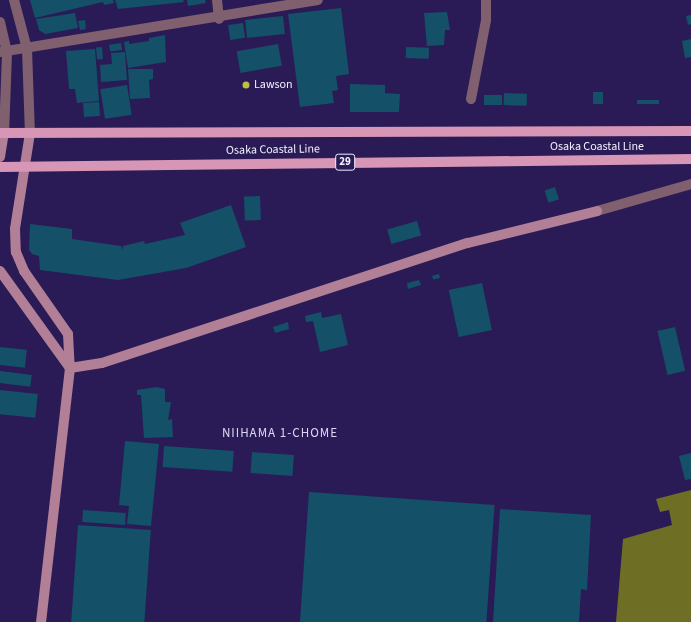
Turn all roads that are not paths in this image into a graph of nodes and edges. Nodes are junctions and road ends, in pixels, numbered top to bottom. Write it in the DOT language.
graph roads {
  1 [pos="14,0"];
  2 [pos="217,0"];
  3 [pos="318,0"];
  4 [pos="486,0"];
  5 [pos="219,18"];
  6 [pos="0,22"];
  7 [pos="27,49"];
  8 [pos="4,52"];
  9 [pos="471,99"];
  10 [pos="691,131"];
  11 [pos="2,133"];
  12 [pos="30,133"];
  13 [pos="0,157"];
  14 [pos="691,159"];
  15 [pos="0,167"];
  16 [pos="24,167"];
  17 [pos="691,184"];
  18 [pos="0,271"];
  19 [pos="70,368"];
  20 [pos="41,622"];
  1 -- 7 [label="street"];
  2 -- 5 [label="street"];
  3 -- 5 [label="street"];
  4 -- 9 [label="street"];
  5 -- 7 [label="street"];
  6 -- 8 [label="street"];
  7 -- 8 [label="street"];
  7 -- 12 [label="street"];
  8 -- 11 [label="street"];
  10 -- 12 [label="main road, Osaka Coastal Line"];
  11 -- 12 [label="main road, Osaka Coastal Line"];
  11 -- 13 [label="street"];
  12 -- 16 [label="street"];
  14 -- 16 [label="main road, Osaka Coastal Line / 29"];
  15 -- 16 [label="main road, Osaka Coastal Line / 29"];
  16 -- 19 [label="street"];
  17 -- 19 [label="street"];
  18 -- 19 [label="street"];
  19 -- 20 [label="street"];
}
